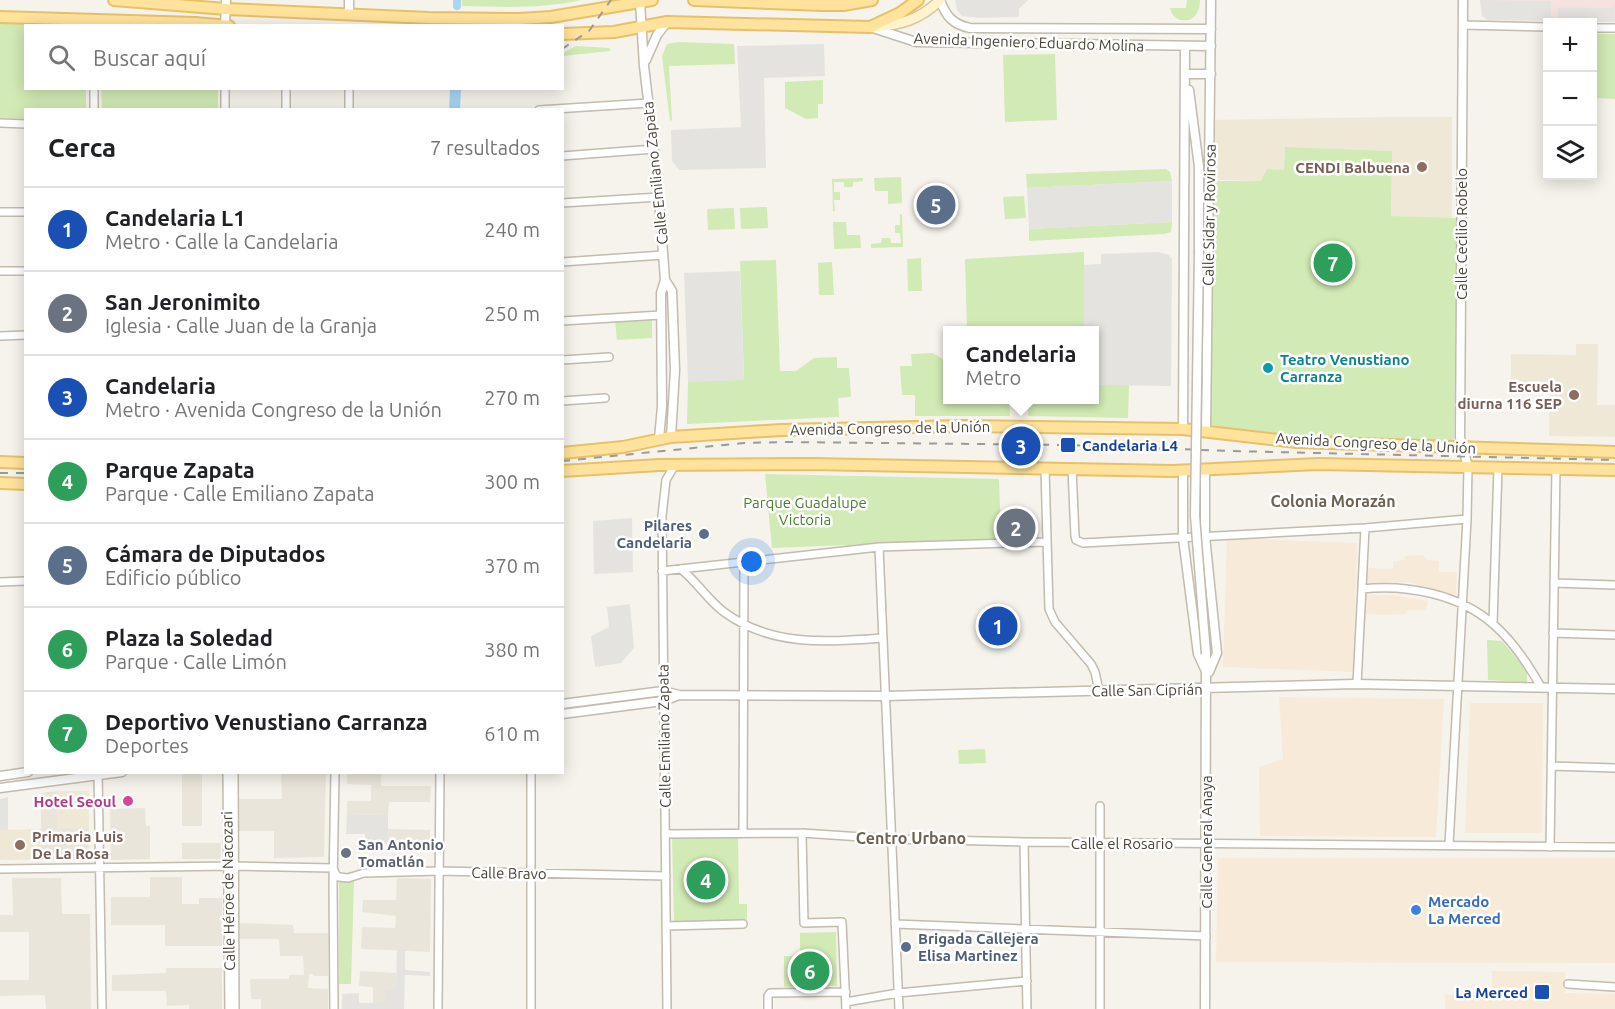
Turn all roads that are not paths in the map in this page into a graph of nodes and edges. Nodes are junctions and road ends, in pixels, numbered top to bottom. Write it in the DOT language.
graph roads {
  1 [pos="114,0"];
  2 [pos="349,0"];
  3 [pos="652,0"];
  4 [pos="694,0"];
  5 [pos="872,0"];
  6 [pos="918,0"];
  7 [pos="940,0"];
  8 [pos="1211,0"];
  9 [pos="1463,0"];
  10 [pos="640,1"];
  11 [pos="226,5"];
  12 [pos="349,15"];
  13 [pos="0,17"];
  14 [pos="667,22"];
  15 [pos="94,23"];
  16 [pos="198,24"];
  17 [pos="226,24"];
  18 [pos="1463,25"];
  19 [pos="641,27"];
  20 [pos="870,27"];
  21 [pos="1543,27"];
  22 [pos="1597,28"];
  23 [pos="1615,28"];
  24 [pos="1211,29"];
  25 [pos="564,34"];
  26 [pos="1185,46"];
  27 [pos="1211,46"];
  28 [pos="644,66"];
  29 [pos="1211,74"];
  30 [pos="1186,78"];
  31 [pos="94,90"];
  32 [pos="225,90"];
  33 [pos="286,90"];
  34 [pos="349,90"];
  35 [pos="1210,102"];
  36 [pos="649,103"];
  37 [pos="94,108"];
  38 [pos="225,108"];
  39 [pos="286,108"];
  40 [pos="349,108"];
  41 [pos="564,108"];
  42 [pos="0,123"];
  43 [pos="24,124"];
  44 [pos="654,149"];
  45 [pos="564,156"];
  46 [pos="1200,167"];
  47 [pos="659,197"];
  48 [pos="564,203"];
  49 [pos="0,212"];
  50 [pos="24,212"];
  51 [pos="663,255"];
  52 [pos="564,262"];
  53 [pos="0,271"];
  54 [pos="24,271"];
  55 [pos="665,280"];
  56 [pos="661,315"];
  57 [pos="564,321"];
  58 [pos="24,335"];
  59 [pos="0,336"];
  60 [pos="609,357"];
  61 [pos="564,360"];
  62 [pos="605,398"];
  63 [pos="564,401"];
  64 [pos="1183,429"];
  65 [pos="1206,430"];
  66 [pos="671,437"];
  67 [pos="659,439"];
  68 [pos="1461,447"];
  69 [pos="1577,451"];
  70 [pos="1615,452"];
  71 [pos="564,453"];
  72 [pos="0,462"];
  73 [pos="24,463"];
  74 [pos="675,465"];
  75 [pos="1468,467"];
  76 [pos="1498,467"];
  77 [pos="1556,468"];
  78 [pos="1045,469"];
  79 [pos="1072,469"];
  80 [pos="1205,470"];
  81 [pos="1615,470"];
  82 [pos="564,471"];
  83 [pos="1183,471"];
  84 [pos="0,483"];
  85 [pos="24,483"];
  86 [pos="1467,519"];
  87 [pos="1365,528"];
  88 [pos="1205,536"];
  89 [pos="1184,538"];
  90 [pos="1046,542"];
  91 [pos="879,548"];
  92 [pos="744,562"];
  93 [pos="681,569"];
  94 [pos="662,571"];
  95 [pos="24,581"];
  96 [pos="0,582"];
  97 [pos="1554,583"];
  98 [pos="1615,585"];
  99 [pos="1362,590"];
  100 [pos="1462,606"];
  101 [pos="1493,624"];
  102 [pos="744,625"];
  103 [pos="1553,633"];
  104 [pos="1615,635"];
  105 [pos="882,638"];
  106 [pos="1206,654"];
  107 [pos="1207,675"];
  108 [pos="1357,684"];
  109 [pos="1457,685"];
  110 [pos="1541,687"];
  111 [pos="1552,687"];
  112 [pos="1206,689"];
  113 [pos="1615,689"];
  114 [pos="663,691"];
  115 [pos="1099,691"];
  116 [pos="744,694"];
  117 [pos="680,695"];
  118 [pos="885,696"];
  119 [pos="663,701"];
  120 [pos="564,704"];
  121 [pos="564,714"];
  122 [pos="1551,766"];
  123 [pos="1615,768"];
  124 [pos="24,773"];
  125 [pos="98,774"];
  126 [pos="227,774"];
  127 [pos="234,774"];
  128 [pos="335,774"];
  129 [pos="440,774"];
  130 [pos="531,774"];
  131 [pos="0,776"];
  132 [pos="0,788"];
  133 [pos="1100,806"];
  134 [pos="743,833"];
  135 [pos="802,833"];
  136 [pos="665,834"];
  137 [pos="892,839"];
  138 [pos="1024,842"];
  139 [pos="1100,843"];
  140 [pos="1205,843"];
  141 [pos="1449,845"];
  142 [pos="1550,847"];
  143 [pos="1615,847"];
  144 [pos="231,866"];
  145 [pos="100,868"];
  146 [pos="333,868"];
  147 [pos="0,869"];
  148 [pos="439,871"];
  149 [pos="531,873"];
  150 [pos="666,876"];
  151 [pos="743,924"];
  152 [pos="895,924"];
  153 [pos="666,926"];
  154 [pos="1025,930"];
  155 [pos="1101,933"];
  156 [pos="1206,936"];
  157 [pos="1027,981"];
  158 [pos="1568,984"];
  159 [pos="1615,987"];
  160 [pos="846,992"];
  161 [pos="898,993"];
  162 [pos="846,1006"];
  163 [pos="102,1009"];
  164 [pos="230,1009"];
  165 [pos="236,1009"];
  166 [pos="334,1009"];
  167 [pos="438,1009"];
  168 [pos="531,1009"];
  169 [pos="667,1009"];
  170 [pos="768,1009"];
  171 [pos="898,1009"];
  172 [pos="1027,1009"];
  173 [pos="1100,1009"];
  174 [pos="1205,1009"];
  1 -- 11 [label="main road"];
  2 -- 12 [label="street"];
  3 -- 10 [label="main road"];
  4 -- 5 [label="main road"];
  6 -- 20 [label="main road"];
  7 -- 20 [label="main road"];
  7 -- 24 [label="street, Avenida Ingeniero Eduardo Molina"];
  8 -- 24 [label="street, Calle Sidar y Rovirosa"];
  9 -- 18 [label="street, Calle Cecilio Robelo"];
  10 -- 12 [label="main road"];
  10 -- 19 [label="street, Calle Emiliano Zapata"];
  11 -- 12 [label="main road"];
  11 -- 17 [label="street"];
  13 -- 15 [label="main road"];
  14 -- 19 [label="main road, Avenida Ingeniero Eduardo Molina"];
  14 -- 20 [label="main road, Avenida Ingeniero Eduardo Molina"];
  14 -- 28 [label="street"];
  15 -- 16 [label="main road"];
  18 -- 21 [label="street"];
  18 -- 68 [label="street, Calle Cecilio Robelo"];
  19 -- 25 [label="main road, Avenida Ingeniero Eduardo Molina"];
  19 -- 28 [label="street, Calle Emiliano Zapata"];
  20 -- 26 [label="street, Avenida Ingeniero Eduardo Molina"];
  22 -- 23 [label="street"];
  24 -- 27 [label="street, Calle Sidar y Rovirosa"];
  26 -- 27 [label="street, Avenida Ingeniero Eduardo Molina"];
  26 -- 30 [label="street, Calle Sidar y Rovirosa"];
  27 -- 29 [label="street, Calle Sidar y Rovirosa"];
  28 -- 36 [label="street, Calle Emiliano Zapata"];
  29 -- 30 [label="street"];
  29 -- 35 [label="street, Calle Sidar y Rovirosa"];
  30 -- 46 [label="street"];
  30 -- 64 [label="street, Calle Sidar y Rovirosa"];
  31 -- 37 [label="street"];
  32 -- 38 [label="street"];
  33 -- 39 [label="street"];
  34 -- 40 [label="street"];
  35 -- 46 [label="street"];
  35 -- 65 [label="street, Calle Sidar y Rovirosa"];
  36 -- 41 [label="street"];
  36 -- 44 [label="street, Calle Emiliano Zapata"];
  42 -- 43 [label="street"];
  44 -- 45 [label="street"];
  44 -- 47 [label="street, Calle Emiliano Zapata"];
  46 -- 106 [label="street, Calle Sidar y Rovirosa, bridge"];
  47 -- 48 [label="street"];
  47 -- 51 [label="street, Calle Emiliano Zapata"];
  49 -- 50 [label="street"];
  51 -- 52 [label="street"];
  51 -- 55 [label="street, Calle Emiliano Zapata"];
  53 -- 54 [label="street"];
  55 -- 56 [label="street, Calle Emiliano Zapata"];
  55 -- 66 [label="street, Calle Emiliano Zapata"];
  56 -- 57 [label="street"];
  56 -- 67 [label="street, Calle Emiliano Zapata"];
  58 -- 59 [label="street"];
  60 -- 61 [label="street"];
  62 -- 63 [label="street"];
  64 -- 65 [label="main road, Avenida Congreso de la Unión"];
  64 -- 66 [label="main road, Avenida Congreso de la Unión"];
  65 -- 68 [label="main road, Avenida Congreso de la Unión"];
  66 -- 67 [label="main road, Avenida Congreso de la Unión"];
  67 -- 71 [label="main road, Avenida Congreso de la Unión"];
  68 -- 69 [label="main road, Avenida Congreso de la Unión"];
  68 -- 75 [label="street, Calle Cecilio Robelo"];
  69 -- 70 [label="main road, Avenida Congreso de la Unión"];
  69 -- 77 [label="main road"];
  72 -- 73 [label="main road"];
  74 -- 78 [label="main road, Avenida Congreso de la Unión"];
  74 -- 82 [label="main road, Avenida Congreso de la Unión"];
  74 -- 94 [label="street, Calle Emiliano Zapata"];
  75 -- 76 [label="main road, Avenida Congreso de la Unión"];
  75 -- 80 [label="main road, Avenida Congreso de la Unión"];
  75 -- 86 [label="street"];
  76 -- 77 [label="main road, Avenida Congreso de la Unión"];
  76 -- 101 [label="street"];
  77 -- 81 [label="main road, Avenida Congreso de la Unión"];
  77 -- 97 [label="street"];
  78 -- 79 [label="main road, Avenida Congreso de la Unión"];
  78 -- 90 [label="street"];
  79 -- 83 [label="main road, Avenida Congreso de la Unión"];
  79 -- 89 [label="street"];
  80 -- 83 [label="main road, Avenida Congreso de la Unión"];
  80 -- 88 [label="street, Calle General Anaya"];
  83 -- 89 [label="street, Calle General Anaya"];
  84 -- 85 [label="main road"];
  86 -- 87 [label="street"];
  86 -- 100 [label="street"];
  87 -- 88 [label="street"];
  87 -- 99 [label="street"];
  88 -- 89 [label="street"];
  88 -- 107 [label="street, Calle General Anaya"];
  89 -- 107 [label="street, Calle General Anaya"];
  90 -- 91 [label="street"];
  90 -- 115 [label="street"];
  91 -- 92 [label="street"];
  91 -- 105 [label="street"];
  92 -- 93 [label="street"];
  92 -- 102 [label="street"];
  93 -- 94 [label="street"];
  93 -- 102 [label="street"];
  94 -- 114 [label="street, Calle Emiliano Zapata"];
  95 -- 96 [label="street"];
  97 -- 98 [label="street"];
  97 -- 103 [label="street"];
  99 -- 100 [label="street"];
  99 -- 108 [label="street"];
  100 -- 101 [label="street"];
  100 -- 109 [label="street"];
  101 -- 110 [label="street"];
  102 -- 105 [label="street"];
  102 -- 116 [label="street"];
  103 -- 104 [label="street"];
  103 -- 111 [label="street"];
  105 -- 118 [label="street"];
  106 -- 107 [label="street, Calle General Anaya"];
  107 -- 112 [label="street, Calle General Anaya"];
  108 -- 109 [label="street, Calle San Ciprián"];
  108 -- 112 [label="street, Calle San Ciprián"];
  109 -- 110 [label="street, Calle San Ciprián"];
  109 -- 141 [label="street"];
  110 -- 111 [label="street, Calle San Ciprián"];
  111 -- 113 [label="street, Calle San Ciprián"];
  111 -- 122 [label="street"];
  112 -- 115 [label="street, Calle San Ciprián"];
  112 -- 140 [label="street, Calle General Anaya"];
  114 -- 117 [label="street, Calle San Ciprián"];
  114 -- 119 [label="street, Calle Emiliano Zapata"];
  114 -- 120 [label="street"];
  115 -- 118 [label="street, Calle San Ciprián"];
  116 -- 117 [label="street, Calle San Ciprián"];
  116 -- 118 [label="street, Calle San Ciprián"];
  116 -- 134 [label="street"];
  117 -- 119 [label="street, Calle San Ciprián"];
  118 -- 137 [label="street"];
  119 -- 121 [label="street, Calle San Ciprián"];
  119 -- 136 [label="street, Calle Emiliano Zapata"];
  122 -- 123 [label="street"];
  122 -- 142 [label="street"];
  124 -- 131 [label="street"];
  125 -- 132 [label="street"];
  125 -- 145 [label="street"];
  126 -- 144 [label="street, Calle Héroe de Nacozari"];
  127 -- 144 [label="street, Calle Héroe de Nacozari"];
  128 -- 146 [label="street"];
  129 -- 148 [label="street"];
  130 -- 149 [label="street"];
  133 -- 139 [label="street"];
  134 -- 135 [label="street, Calle el Rosario"];
  134 -- 136 [label="street, Calle el Rosario"];
  135 -- 137 [label="street, Calle el Rosario"];
  135 -- 160 [label="street"];
  136 -- 150 [label="street, Calle Emiliano Zapata"];
  137 -- 138 [label="street, Calle el Rosario"];
  137 -- 152 [label="street"];
  138 -- 139 [label="street, Calle el Rosario"];
  138 -- 154 [label="street"];
  139 -- 140 [label="street, Calle el Rosario"];
  139 -- 155 [label="street"];
  140 -- 141 [label="street, Calle el Rosario"];
  140 -- 156 [label="street, Calle General Anaya"];
  141 -- 142 [label="street, Calle el Rosario"];
  142 -- 143 [label="street, Calle el Rosario"];
  144 -- 145 [label="street, Calle Bravo"];
  144 -- 146 [label="street, Calle Bravo"];
  144 -- 164 [label="street, Calle Héroe de Nacozari"];
  144 -- 165 [label="street, Calle Héroe de Nacozari"];
  145 -- 147 [label="street, Calle Bravo"];
  145 -- 163 [label="street"];
  146 -- 148 [label="street, Calle Bravo"];
  146 -- 166 [label="street"];
  148 -- 149 [label="street, Calle Bravo"];
  148 -- 167 [label="street"];
  149 -- 150 [label="street, Calle Bravo"];
  149 -- 168 [label="street"];
  150 -- 153 [label="street, Calle Emiliano Zapata"];
  151 -- 153 [label="street"];
  152 -- 154 [label="street"];
  152 -- 161 [label="street"];
  153 -- 169 [label="street, Calle Emiliano Zapata"];
  154 -- 155 [label="street"];
  154 -- 157 [label="street"];
  155 -- 156 [label="street"];
  155 -- 173 [label="street"];
  156 -- 174 [label="street, Calle General Anaya"];
  157 -- 161 [label="street"];
  157 -- 172 [label="street"];
  158 -- 159 [label="street"];
  160 -- 162 [label="street"];
  160 -- 170 [label="street"];
  161 -- 162 [label="street"];
  161 -- 171 [label="street"];
}
